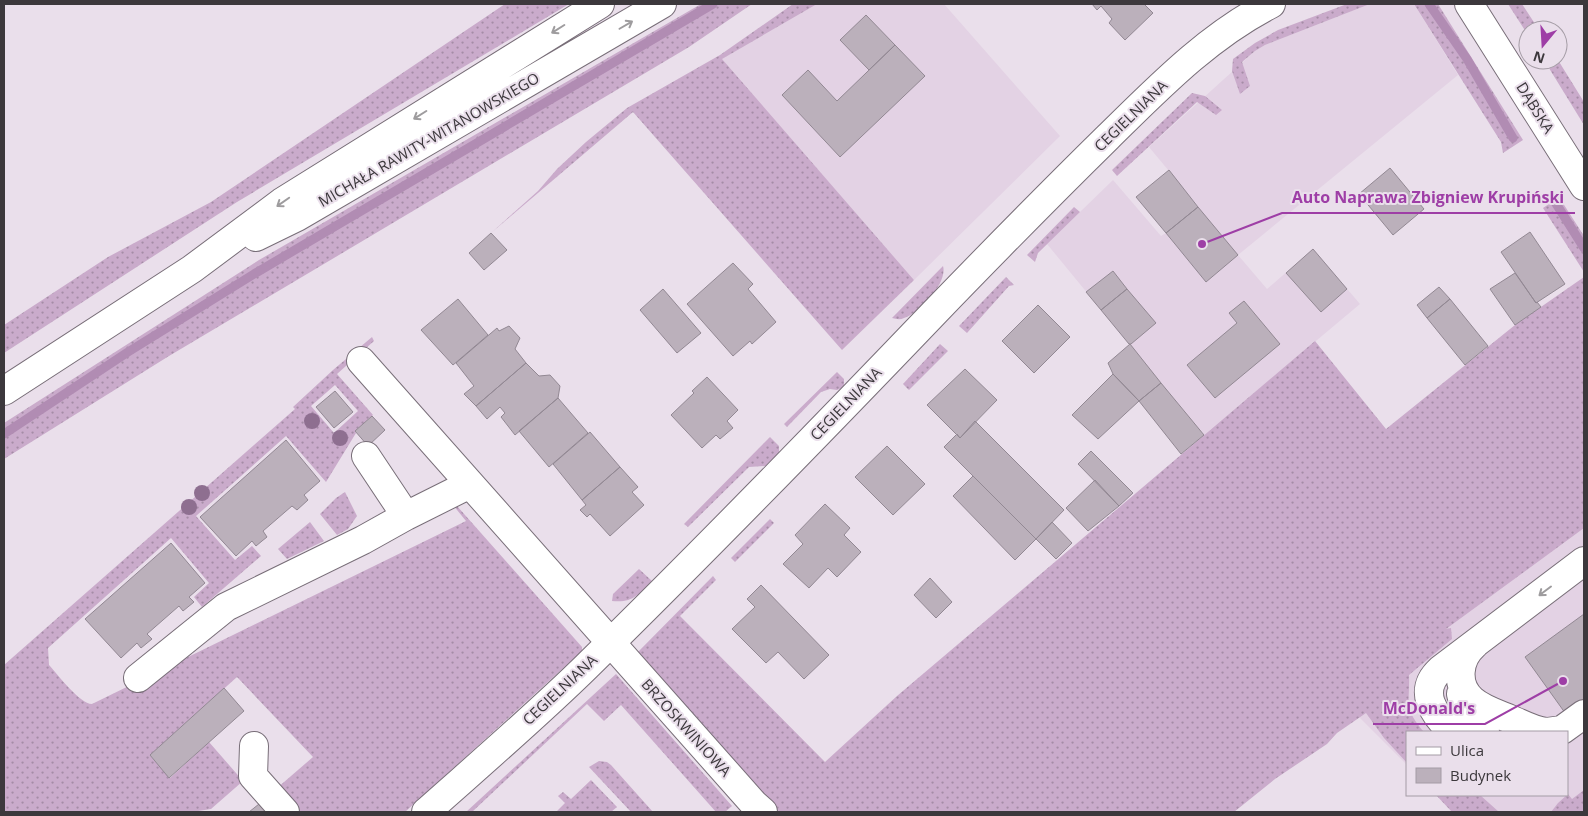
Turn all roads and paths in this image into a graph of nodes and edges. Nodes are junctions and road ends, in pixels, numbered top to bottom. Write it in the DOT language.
graph roads {
  1 [pos="600,4"];
  2 [pos="662,4"];
  3 [pos="1271,4"];
  4 [pos="1469,4"];
  5 [pos="1584,186"];
  6 [pos="192,270"];
  7 [pos="361,361"];
  8 [pos="4,391"];
  9 [pos="366,456"];
  10 [pos="470,484"];
  11 [pos="406,516"];
  12 [pos="1584,561"];
  13 [pos="610,642"];
  14 [pos="1475,644"];
  15 [pos="138,678"];
  16 [pos="1460,678"];
  17 [pos="1451,731"];
  18 [pos="1484,731"];
  19 [pos="1555,731"];
  20 [pos="254,746"];
  21 [pos="285,812"];
  22 [pos="426,812"];
  23 [pos="763,812"];
  1 -- 6 [label="street, MICHAŁA RAWITY-WITANOWSKIEGO, one-way"];
  6 -- 2 [label="street, MICHAŁA RAWITY-WITANOWSKIEGO, one-way"];
  3 -- 13 [label="street, CEGIELNIANA"];
  4 -- 5 [label="street, DĄBSKA"];
  6 -- 8 [label="street, MICHAŁA RAWITY-WITANOWSKIEGO"];
  7 -- 10 [label="street, BRZOSKWINIOWA"];
  9 -- 11 [label="street"];
  10 -- 11 [label="street"];
  10 -- 13 [label="street, BRZOSKWINIOWA"];
  11 -- 15 [label="street"];
  12 -- 14 [label="street, one-way"];
  13 -- 22 [label="street, CEGIELNIANA"];
  13 -- 23 [label="street, BRZOSKWINIOWA"];
  14 -- 16 [label="street"];
  14 -- 17 [label="street"];
  16 -- 18 [label="street"];
  16 -- 19 [label="street"];
  20 -- 21 [label="street"];
}
